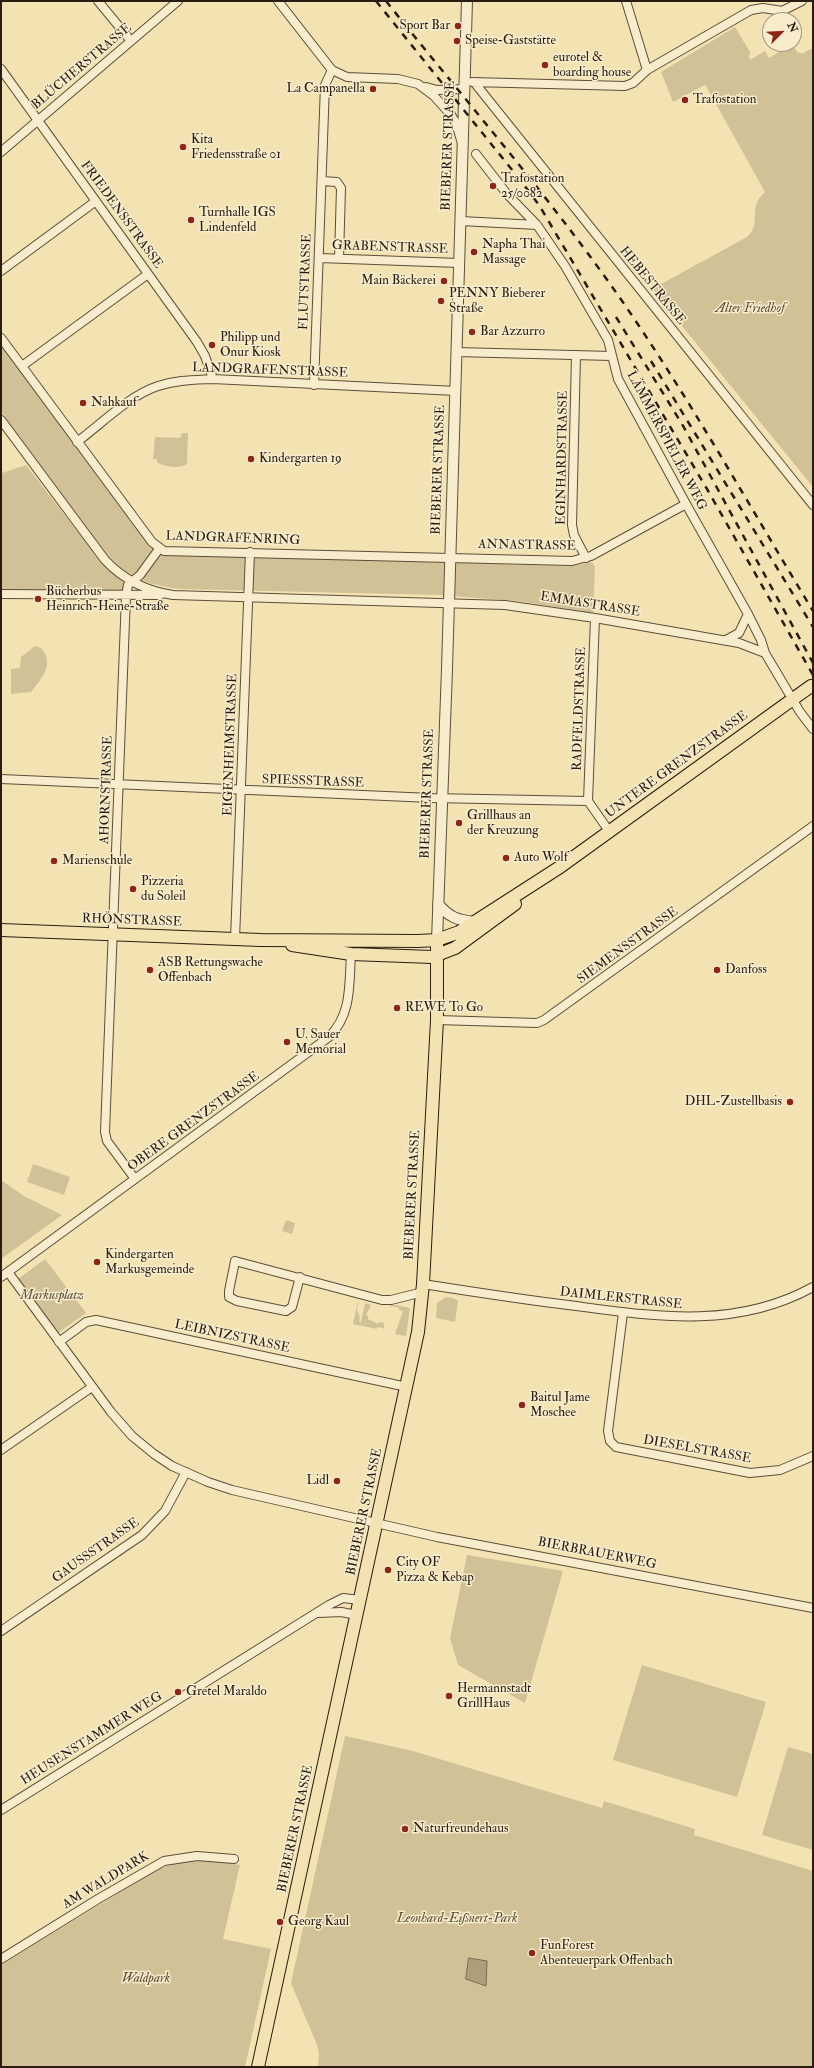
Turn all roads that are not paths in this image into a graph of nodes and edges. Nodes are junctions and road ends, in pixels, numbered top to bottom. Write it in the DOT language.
graph roads {
  1 [pos="98,1"];
  2 [pos="178,1"];
  3 [pos="278,1"];
  4 [pos="467,1"];
  5 [pos="626,1"];
  6 [pos="802,1"];
  7 [pos="770,5"];
  8 [pos="131,41"];
  9 [pos="1,69"];
  10 [pos="332,70"];
  11 [pos="647,70"];
  12 [pos="468,84"];
  13 [pos="421,86"];
  14 [pos="38,120"];
  15 [pos="462,149"];
  16 [pos="1,152"];
  17 [pos="476,154"];
  18 [pos="322,181"];
  19 [pos="96,201"];
  20 [pos="461,221"];
  21 [pos="537,225"];
  22 [pos="319,258"];
  23 [pos="338,258"];
  24 [pos="460,263"];
  25 [pos="1,271"];
  26 [pos="148,274"];
  27 [pos="1,338"];
  28 [pos="456,352"];
  29 [pos="576,355"];
  30 [pos="612,356"];
  31 [pos="22,366"];
  32 [pos="213,379"];
  33 [pos="314,384"];
  34 [pos="456,391"];
  35 [pos="1,420"];
  36 [pos="77,442"];
  37 [pos="686,504"];
  38 [pos="813,504"];
  39 [pos="159,549"];
  40 [pos="250,552"];
  41 [pos="451,557"];
  42 [pos="586,558"];
  43 [pos="131,582"];
  44 [pos="1,594"];
  45 [pos="166,594"];
  46 [pos="126,596"];
  47 [pos="248,597"];
  48 [pos="449,603"];
  49 [pos="748,614"];
  50 [pos="595,618"];
  51 [pos="726,640"];
  52 [pos="765,653"];
  53 [pos="811,686"];
  54 [pos="792,699"];
  55 [pos="813,729"];
  56 [pos="1,780"];
  57 [pos="119,786"];
  58 [pos="242,791"];
  59 [pos="442,798"];
  60 [pos="588,801"];
  61 [pos="813,826"];
  62 [pos="609,831"];
  63 [pos="560,867"];
  64 [pos="438,904"];
  65 [pos="474,922"];
  66 [pos="1,930"];
  67 [pos="113,934"];
  68 [pos="235,939"];
  69 [pos="261,940"];
  70 [pos="437,940"];
  71 [pos="351,954"];
  72 [pos="437,956"];
  73 [pos="437,1020"];
  74 [pos="135,1180"];
  75 [pos="4,1275"];
  76 [pos="300,1277"];
  77 [pos="813,1287"];
  78 [pos="423,1288"];
  79 [pos="622,1313"];
  80 [pos="59,1342"];
  81 [pos="92,1387"];
  82 [pos="407,1387"];
  83 [pos="1,1450"];
  84 [pos="813,1456"];
  85 [pos="186,1472"];
  86 [pos="378,1522"];
  87 [pos="360,1600"];
  88 [pos="813,1608"];
  89 [pos="318,1613"];
  90 [pos="357,1615"];
  91 [pos="1,1631"];
  92 [pos="1,1810"];
  93 [pos="234,1859"];
  94 [pos="1,1959"];
  95 [pos="258,2067"];
  1 -- 8 [label="street"];
  2 -- 8 [label="street, BLÜCHERSTRASSE"];
  3 -- 10 [label="street"];
  4 -- 12 [label="street, BIEBERER STRASSE"];
  5 -- 11 [label="street"];
  6 -- 7 [label="street"];
  7 -- 11 [label="street"];
  8 -- 14 [label="street, BLÜCHERSTRASSE"];
  9 -- 14 [label="street, FRIEDENSSTRASSE"];
  10 -- 13 [label="street"];
  10 -- 18 [label="street, FLUTSTRASSE"];
  11 -- 12 [label="street"];
  12 -- 13 [label="street"];
  12 -- 15 [label="street, BIEBERER STRASSE"];
  12 -- 38 [label="street, HEBESTRASSE"];
  13 -- 15 [label="street"];
  14 -- 16 [label="street, BLÜCHERSTRASSE"];
  14 -- 19 [label="street, FRIEDENSSTRASSE"];
  15 -- 20 [label="street, BIEBERER STRASSE"];
  17 -- 21 [label="street, LÄMMERSPIELER WEG"];
  18 -- 22 [label="street, FLUTSTRASSE"];
  18 -- 23 [label="street"];
  19 -- 25 [label="street"];
  19 -- 26 [label="street, FRIEDENSSTRASSE"];
  20 -- 21 [label="street"];
  20 -- 24 [label="street, BIEBERER STRASSE"];
  21 -- 30 [label="street, LÄMMERSPIELER WEG"];
  22 -- 23 [label="street, GRABENSTRASSE"];
  22 -- 33 [label="street, FLUTSTRASSE"];
  23 -- 24 [label="street, GRABENSTRASSE"];
  24 -- 28 [label="street, BIEBERER STRASSE"];
  26 -- 31 [label="street"];
  26 -- 32 [label="street, FRIEDENSSTRASSE"];
  27 -- 31 [label="street, LANDGRAFENRING"];
  28 -- 29 [label="street"];
  28 -- 34 [label="street, BIEBERER STRASSE"];
  29 -- 30 [label="street"];
  29 -- 42 [label="street, EGINHARDSTRASSE"];
  30 -- 37 [label="street, LÄMMERSPIELER WEG"];
  31 -- 36 [label="street, LANDGRAFENRING"];
  32 -- 33 [label="street, LANDGRAFENSTRASSE"];
  32 -- 36 [label="street, LANDGRAFENSTRASSE"];
  33 -- 34 [label="street, LANDGRAFENSTRASSE"];
  34 -- 41 [label="street, BIEBERER STRASSE"];
  35 -- 43 [label="street"];
  36 -- 39 [label="street, LANDGRAFENRING"];
  37 -- 42 [label="street, ANNASTRASSE"];
  37 -- 49 [label="street, LÄMMERSPIELER WEG"];
  39 -- 40 [label="street, LANDGRAFENRING"];
  39 -- 43 [label="street, AHORNSTRASSE"];
  40 -- 41 [label="street, LANDGRAFENRING"];
  40 -- 47 [label="street, EIGENHEIMSTRASSE"];
  41 -- 42 [label="street, ANNASTRASSE"];
  41 -- 48 [label="street, BIEBERER STRASSE"];
  43 -- 45 [label="street"];
  43 -- 46 [label="street, AHORNSTRASSE"];
  44 -- 46 [label="street"];
  45 -- 46 [label="street"];
  45 -- 47 [label="street"];
  46 -- 57 [label="street, AHORNSTRASSE"];
  47 -- 48 [label="street"];
  47 -- 58 [label="street, EIGENHEIMSTRASSE"];
  48 -- 50 [label="street, EMMASTRASSE"];
  48 -- 59 [label="street, BIEBERER STRASSE"];
  49 -- 51 [label="street"];
  49 -- 52 [label="street, LÄMMERSPIELER WEG"];
  50 -- 51 [label="street, EMMASTRASSE"];
  50 -- 60 [label="street, RADFELDSTRASSE"];
  51 -- 52 [label="street, EMMASTRASSE"];
  52 -- 54 [label="street, LÄMMERSPIELER WEG"];
  53 -- 54 [label="main road, UNTERE GRENZSTRASSE"];
  54 -- 55 [label="street, LÄMMERSPIELER WEG"];
  54 -- 62 [label="main road, UNTERE GRENZSTRASSE"];
  56 -- 57 [label="street, SPIESSSTRASSE"];
  57 -- 58 [label="street, SPIESSSTRASSE"];
  57 -- 67 [label="street, AHORNSTRASSE"];
  58 -- 59 [label="street, SPIESSSTRASSE"];
  58 -- 68 [label="street, EIGENHEIMSTRASSE"];
  59 -- 60 [label="street, SPIESSSTRASSE"];
  59 -- 64 [label="street, BIEBERER STRASSE"];
  60 -- 62 [label="street"];
  61 -- 73 [label="street, SIEMENSSTRASSE"];
  62 -- 63 [label="main road, UNTERE GRENZSTRASSE"];
  63 -- 65 [label="main road, UNTERE GRENZSTRASSE"];
  63 -- 72 [label="main road, UNTERE GRENZSTRASSE"];
  64 -- 65 [label="street"];
  64 -- 70 [label="street, BIEBERER STRASSE"];
  65 -- 70 [label="main road, UNTERE GRENZSTRASSE"];
  66 -- 67 [label="main road, RHÖNSTRASSE"];
  67 -- 68 [label="main road, RHÖNSTRASSE"];
  67 -- 74 [label="street, AHORNSTRASSE"];
  68 -- 69 [label="main road, RHÖNSTRASSE"];
  69 -- 70 [label="main road, RHÖNSTRASSE"];
  69 -- 71 [label="main road, RHÖNSTRASSE"];
  70 -- 72 [label="main road, BIEBERER STRASSE"];
  71 -- 72 [label="main road, RHÖNSTRASSE"];
  71 -- 74 [label="street, OBERE GRENZSTRASSE"];
  72 -- 73 [label="main road, BIEBERER STRASSE"];
  73 -- 78 [label="main road, BIEBERER STRASSE"];
  74 -- 75 [label="street, OBERE GRENZSTRASSE"];
  75 -- 80 [label="street, BIERBRAUERWEG"];
  76 -- 76 [label="street"];
  76 -- 78 [label="street"];
  77 -- 79 [label="street, DAIMLERSTRASSE"];
  78 -- 79 [label="street, DAIMLERSTRASSE"];
  78 -- 82 [label="main road, BIEBERER STRASSE"];
  79 -- 84 [label="street, DIESELSTRASSE"];
  80 -- 81 [label="street, BIERBRAUERWEG"];
  80 -- 82 [label="street, LEIBNIZSTRASSE"];
  81 -- 83 [label="street"];
  81 -- 85 [label="street, BIERBRAUERWEG"];
  82 -- 86 [label="main road, BIEBERER STRASSE"];
  85 -- 86 [label="street, BIERBRAUERWEG"];
  85 -- 91 [label="street, GAUSSSTRASSE"];
  86 -- 87 [label="main road, BIEBERER STRASSE"];
  86 -- 88 [label="street, BIERBRAUERWEG"];
  87 -- 89 [label="street, HEUSENSTAMMER WEG"];
  87 -- 90 [label="main road, BIEBERER STRASSE"];
  89 -- 90 [label="street, HEUSENSTAMMER WEG"];
  89 -- 92 [label="street, HEUSENSTAMMER WEG"];
  90 -- 95 [label="main road, BIEBERER STRASSE"];
  93 -- 94 [label="street, AM WALDPARK"];
}
